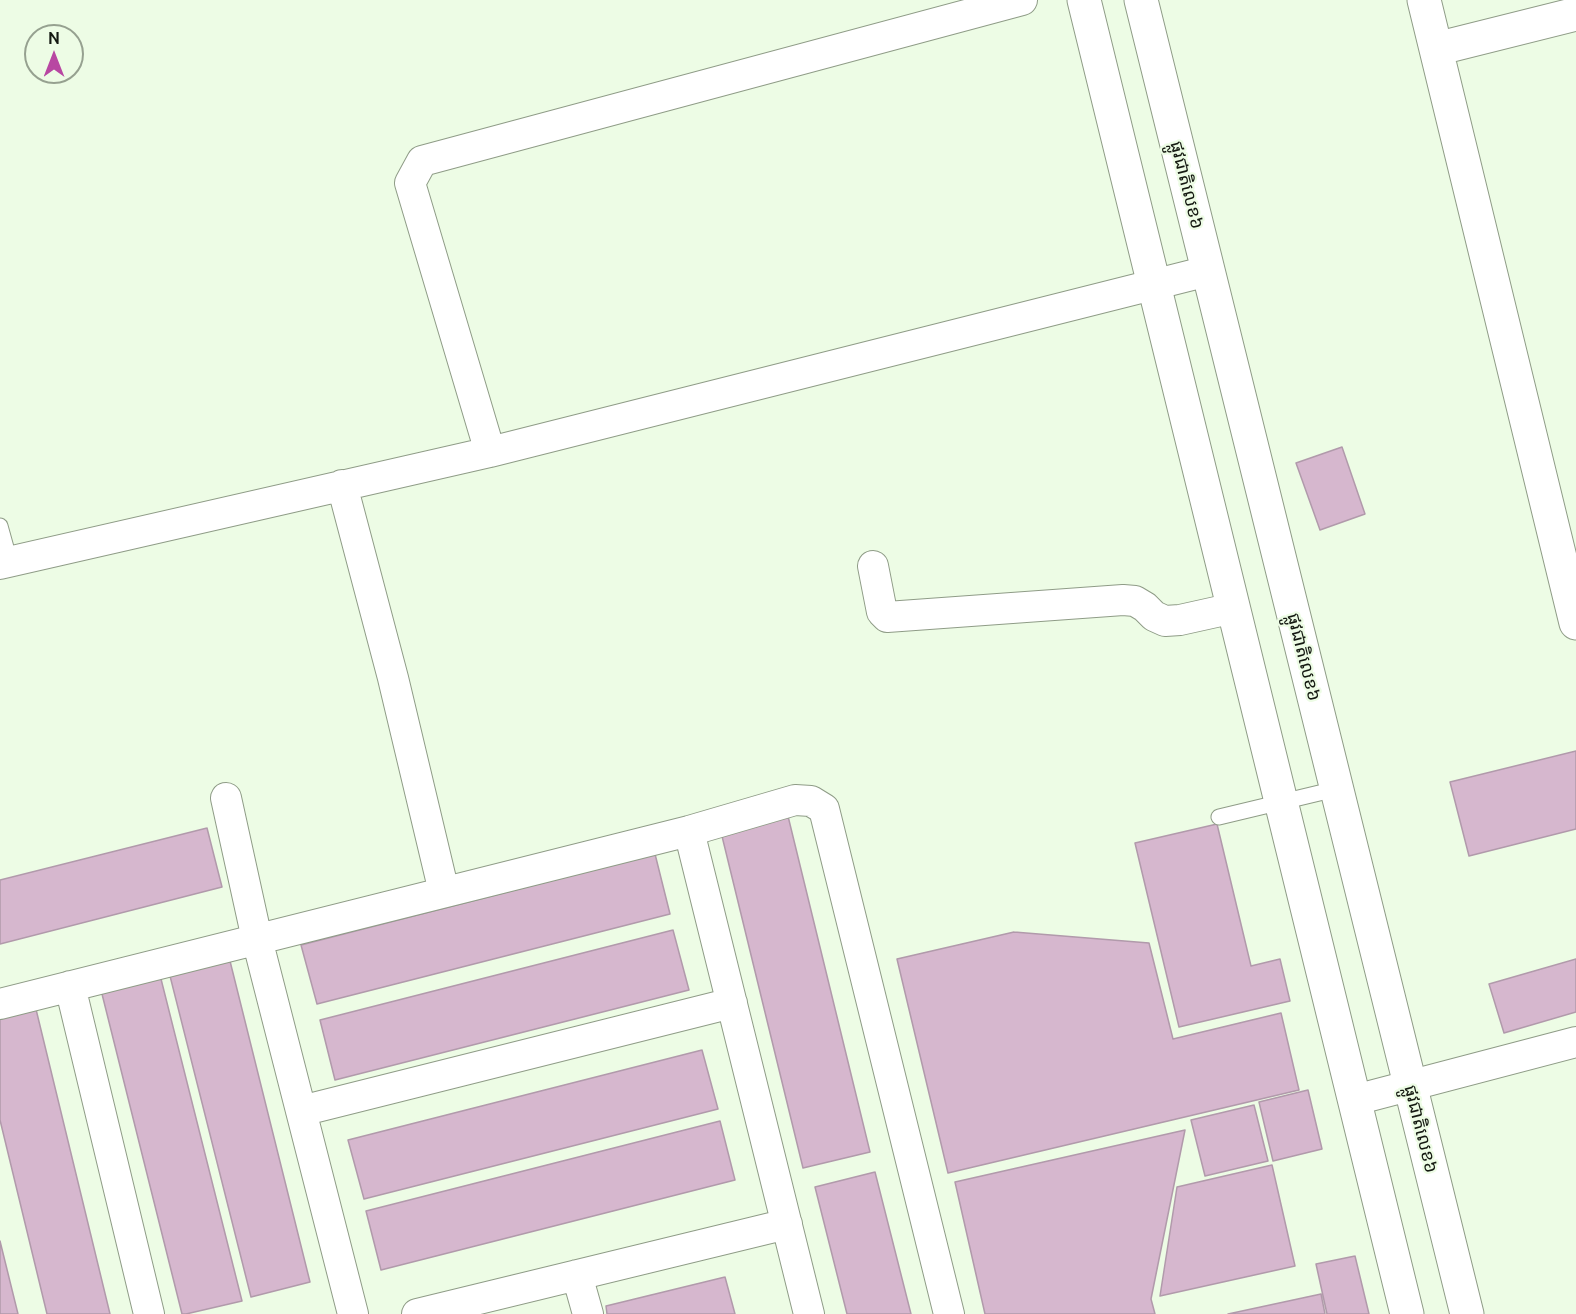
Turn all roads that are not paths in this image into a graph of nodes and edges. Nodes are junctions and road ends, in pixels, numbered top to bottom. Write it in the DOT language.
graph roads {
  1 [pos="1022,0"];
  2 [pos="1084,0"];
  3 [pos="1142,0"];
  4 [pos="1424,0"];
  5 [pos="1576,14"];
  6 [pos="1436,49"];
  7 [pos="1209,271"];
  8 [pos="1154,284"];
  9 [pos="490,452"];
  10 [pos="342,485"];
  11 [pos="0,526"];
  12 [pos="5,563"];
  13 [pos="873,566"];
  14 [pos="1234,608"];
  15 [pos="1576,623"];
  16 [pos="1336,789"];
  17 [pos="226,798"];
  18 [pos="1281,804"];
  19 [pos="1219,818"];
  20 [pos="689,831"];
  21 [pos="444,892"];
  22 [pos="257,939"];
  23 [pos="70,986"];
  24 [pos="732,1003"];
  25 [pos="0,1004"];
  26 [pos="1576,1042"];
  27 [pos="1410,1085"];
  28 [pos="1355,1100"];
  29 [pos="301,1111"];
  30 [pos="787,1224"];
  31 [pos="577,1275"];
  32 [pos="149,1314"];
  33 [pos="353,1314"];
  34 [pos="417,1314"];
  35 [pos="588,1314"];
  36 [pos="809,1314"];
  37 [pos="950,1314"];
  38 [pos="1407,1314"];
  39 [pos="1467,1314"];
  1 -- 9 [label="street"];
  2 -- 8 [label="main road"];
  3 -- 7 [label="main road, ផ្លូវជាតិលេខ៦"];
  4 -- 6 [label="main road"];
  5 -- 6 [label="main road"];
  6 -- 15 [label="main road"];
  7 -- 8 [label="street"];
  7 -- 16 [label="main road, ផ្លូវជាតិលេខ៦"];
  8 -- 9 [label="street"];
  8 -- 14 [label="main road"];
  9 -- 10 [label="street"];
  10 -- 12 [label="street"];
  10 -- 21 [label="street"];
  11 -- 12 [label="lane"];
  13 -- 14 [label="street"];
  14 -- 18 [label="main road"];
  16 -- 18 [label="lane"];
  16 -- 27 [label="main road, ផ្លូវជាតិលេខ៦"];
  17 -- 22 [label="street"];
  18 -- 19 [label="lane"];
  18 -- 28 [label="main road"];
  20 -- 21 [label="street"];
  20 -- 24 [label="street"];
  20 -- 37 [label="street"];
  21 -- 22 [label="street"];
  22 -- 23 [label="street"];
  22 -- 29 [label="street"];
  23 -- 25 [label="street"];
  23 -- 32 [label="street"];
  24 -- 29 [label="street"];
  24 -- 30 [label="street"];
  26 -- 27 [label="street"];
  27 -- 28 [label="street"];
  27 -- 39 [label="main road, ផ្លូវជាតិលេខ៦"];
  28 -- 38 [label="main road"];
  29 -- 33 [label="street"];
  30 -- 31 [label="street"];
  30 -- 36 [label="street"];
  31 -- 34 [label="street"];
  31 -- 35 [label="street"];
}
